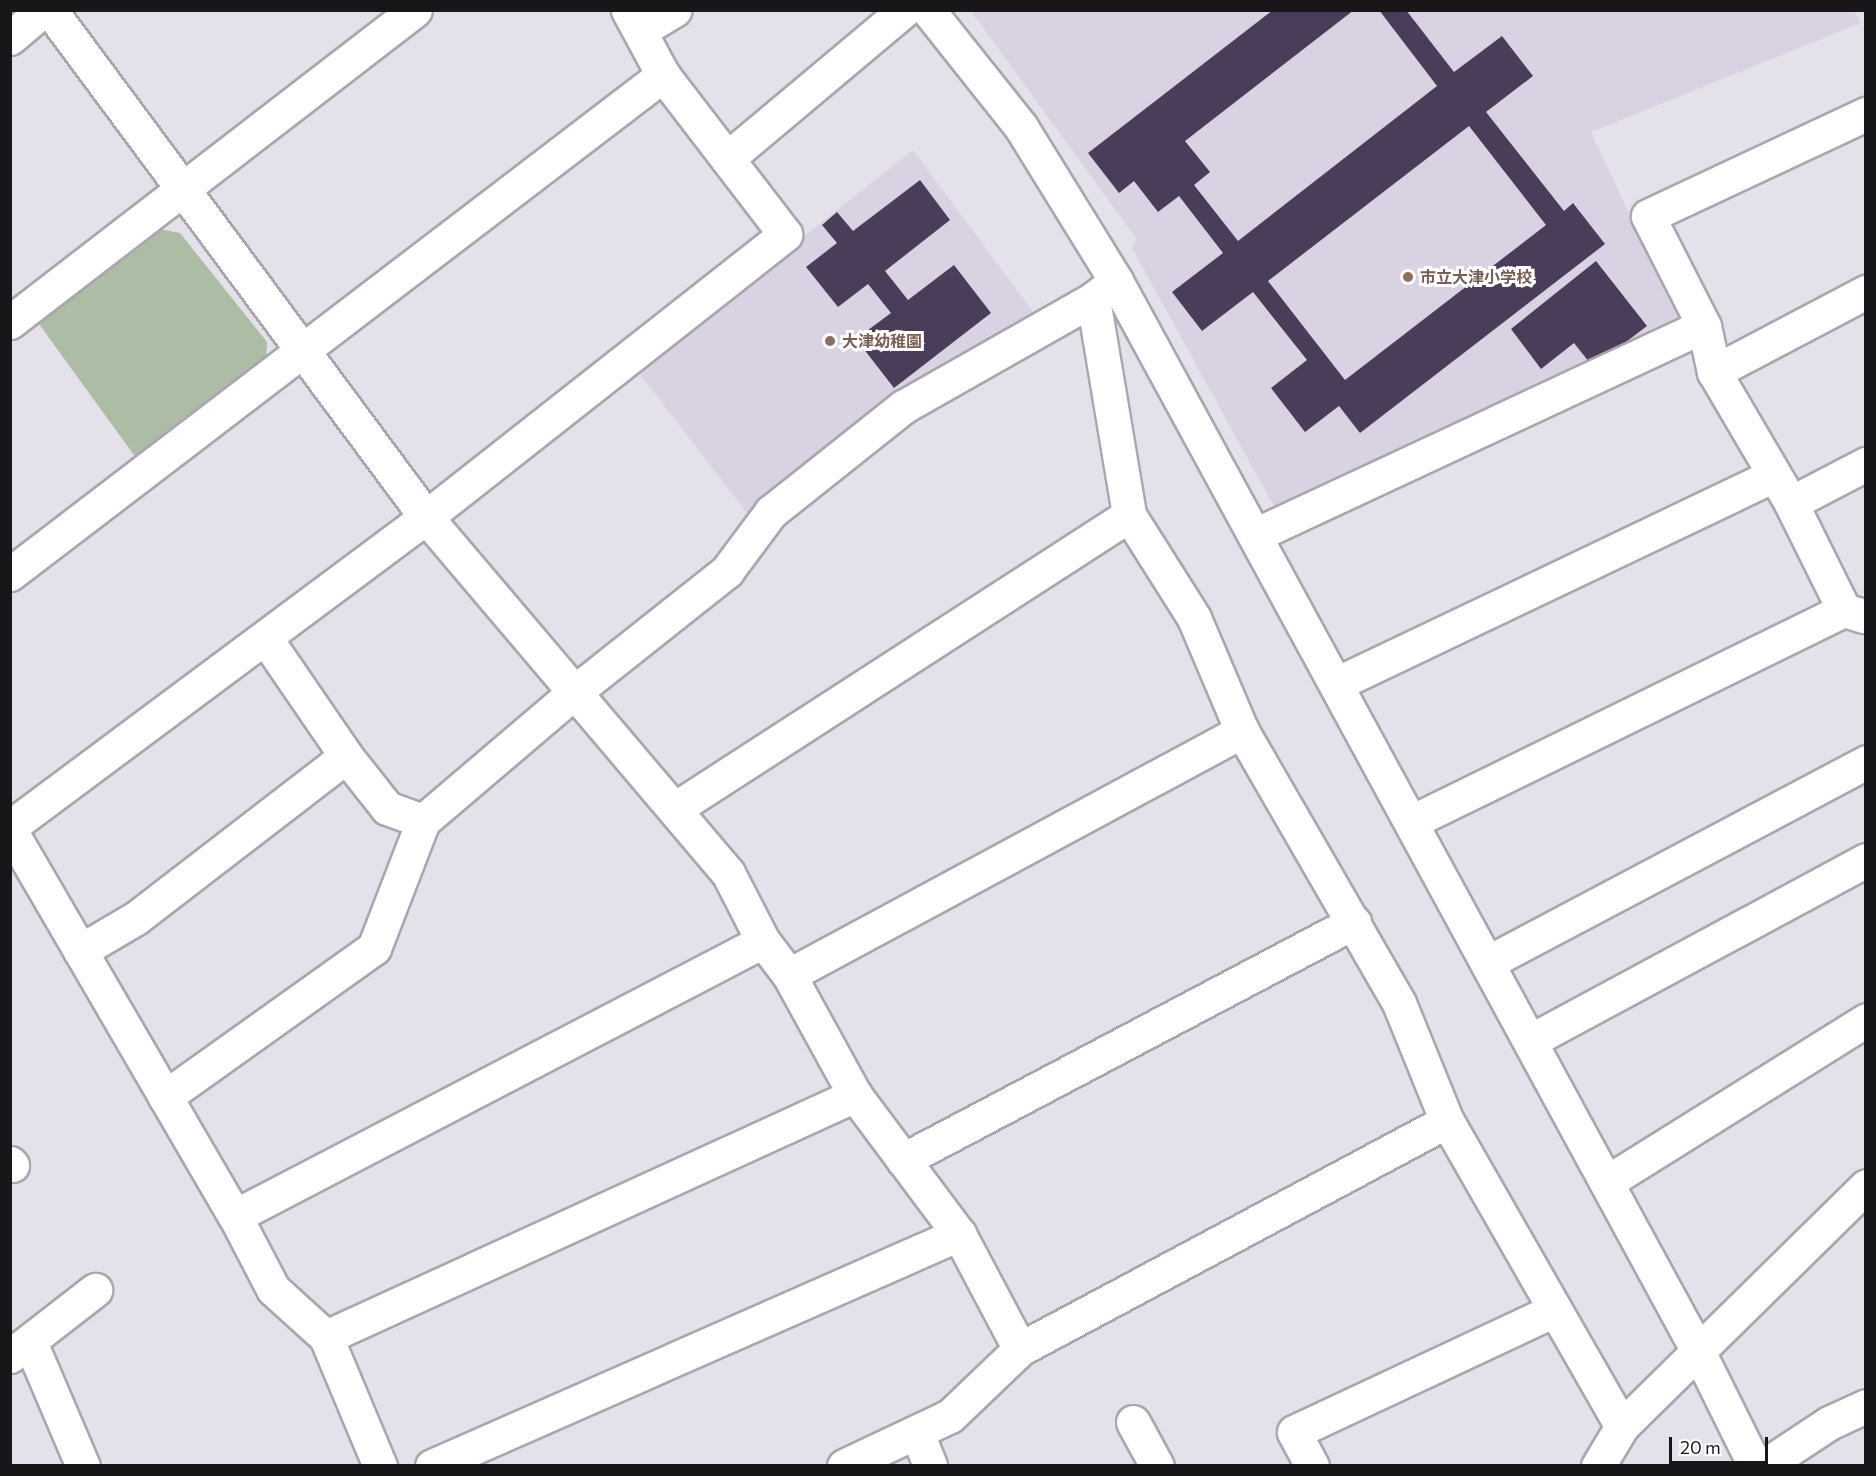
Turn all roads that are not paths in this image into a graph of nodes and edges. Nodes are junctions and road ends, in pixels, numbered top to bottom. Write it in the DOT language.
graph roads {
  1 [pos="43,10"];
  2 [pos="50,10"];
  3 [pos="416,10"];
  4 [pos="674,10"];
  5 [pos="904,10"];
  6 [pos="928,10"];
  7 [pos="634,20"];
  8 [pos="10,38"];
  9 [pos="663,75"];
  10 [pos="1866,114"];
  11 [pos="729,157"];
  12 [pos="183,189"];
  13 [pos="1105,290"];
  14 [pos="1866,292"];
  15 [pos="10,322"];
  16 [pos="1704,326"];
  17 [pos="302,350"];
  18 [pos="1714,372"];
  19 [pos="1866,464"];
  20 [pos="1774,475"];
  21 [pos="1791,503"];
  22 [pos="1129,515"];
  23 [pos="426,517"];
  24 [pos="1255,535"];
  25 [pos="10,574"];
  26 [pos="1855,613"];
  27 [pos="266,639"];
  28 [pos="1336,684"];
  29 [pos="572,694"];
  30 [pos="1242,731"];
  31 [pos="346,756"];
  32 [pos="1866,762"];
  33 [pos="676,808"];
  34 [pos="423,821"];
  35 [pos="1411,822"];
  36 [pos="10,829"];
  37 [pos="1866,860"];
  38 [pos="1354,922"];
  39 [pos="763,941"];
  40 [pos="80,951"];
  41 [pos="1487,963"];
  42 [pos="789,975"];
  43 [pos="1866,1020"];
  44 [pos="1530,1041"];
  45 [pos="855,1095"];
  46 [pos="165,1097"];
  47 [pos="1447,1121"];
  48 [pos="903,1160"];
  49 [pos="1607,1182"];
  50 [pos="1866,1186"];
  51 [pos="235,1216"];
  52 [pos="959,1234"];
  53 [pos="95,1290"];
  54 [pos="1555,1310"];
  55 [pos="326,1337"];
  56 [pos="20,1349"];
  57 [pos="1020,1349"];
  58 [pos="1698,1351"];
  59 [pos="1866,1406"];
  60 [pos="1133,1422"];
  61 [pos="1622,1426"];
  62 [pos="917,1432"];
  63 [pos="83,1466"];
  64 [pos="380,1466"];
  65 [pos="432,1466"];
  66 [pos="844,1466"];
  67 [pos="930,1466"];
  68 [pos="1157,1466"];
  69 [pos="1312,1466"];
  70 [pos="1598,1466"];
  71 [pos="1755,1466"];
  72 [pos="1764,1466"];
  1 -- 8 [label="street"];
  2 -- 12 [label="street"];
  3 -- 12 [label="street"];
  4 -- 7 [label="street"];
  5 -- 11 [label="street"];
  6 -- 13 [label="street"];
  7 -- 9 [label="street"];
  9 -- 11 [label="street"];
  9 -- 17 [label="street"];
  10 -- 16 [label="street"];
  11 -- 23 [label="street"];
  12 -- 15 [label="street"];
  12 -- 17 [label="street"];
  13 -- 22 [label="street"];
  13 -- 24 [label="street"];
  13 -- 29 [label="street"];
  14 -- 18 [label="street"];
  16 -- 18 [label="street"];
  16 -- 24 [label="street"];
  17 -- 23 [label="street"];
  17 -- 25 [label="street"];
  18 -- 20 [label="street"];
  19 -- 21 [label="street"];
  20 -- 21 [label="street"];
  20 -- 28 [label="street"];
  21 -- 26 [label="street"];
  22 -- 30 [label="street"];
  22 -- 33 [label="street"];
  23 -- 27 [label="street"];
  23 -- 29 [label="street"];
  24 -- 28 [label="street"];
  26 -- 35 [label="street"];
  27 -- 31 [label="street"];
  27 -- 36 [label="street"];
  28 -- 35 [label="street"];
  29 -- 33 [label="street"];
  29 -- 34 [label="street"];
  30 -- 38 [label="street"];
  30 -- 42 [label="street"];
  31 -- 34 [label="street"];
  31 -- 40 [label="street"];
  32 -- 41 [label="street"];
  33 -- 39 [label="street"];
  34 -- 46 [label="street"];
  35 -- 41 [label="street"];
  36 -- 40 [label="street"];
  37 -- 44 [label="street"];
  38 -- 47 [label="street"];
  38 -- 48 [label="street"];
  39 -- 42 [label="street"];
  39 -- 51 [label="street"];
  40 -- 46 [label="street"];
  41 -- 44 [label="street"];
  42 -- 45 [label="street"];
  43 -- 49 [label="street"];
  44 -- 49 [label="street"];
  45 -- 48 [label="street"];
  45 -- 55 [label="street"];
  46 -- 51 [label="street"];
  47 -- 54 [label="street"];
  47 -- 57 [label="street"];
  48 -- 52 [label="street"];
  49 -- 58 [label="street"];
  50 -- 58 [label="street"];
  51 -- 55 [label="street"];
  52 -- 57 [label="street"];
  52 -- 65 [label="street"];
  53 -- 56 [label="street"];
  54 -- 61 [label="street"];
  54 -- 69 [label="street"];
  55 -- 64 [label="street"];
  56 -- 63 [label="street"];
  57 -- 62 [label="street"];
  58 -- 61 [label="street"];
  58 -- 71 [label="street"];
  59 -- 72 [label="street"];
  60 -- 68 [label="street"];
  61 -- 70 [label="street"];
  62 -- 66 [label="street"];
  62 -- 67 [label="street"];
}
